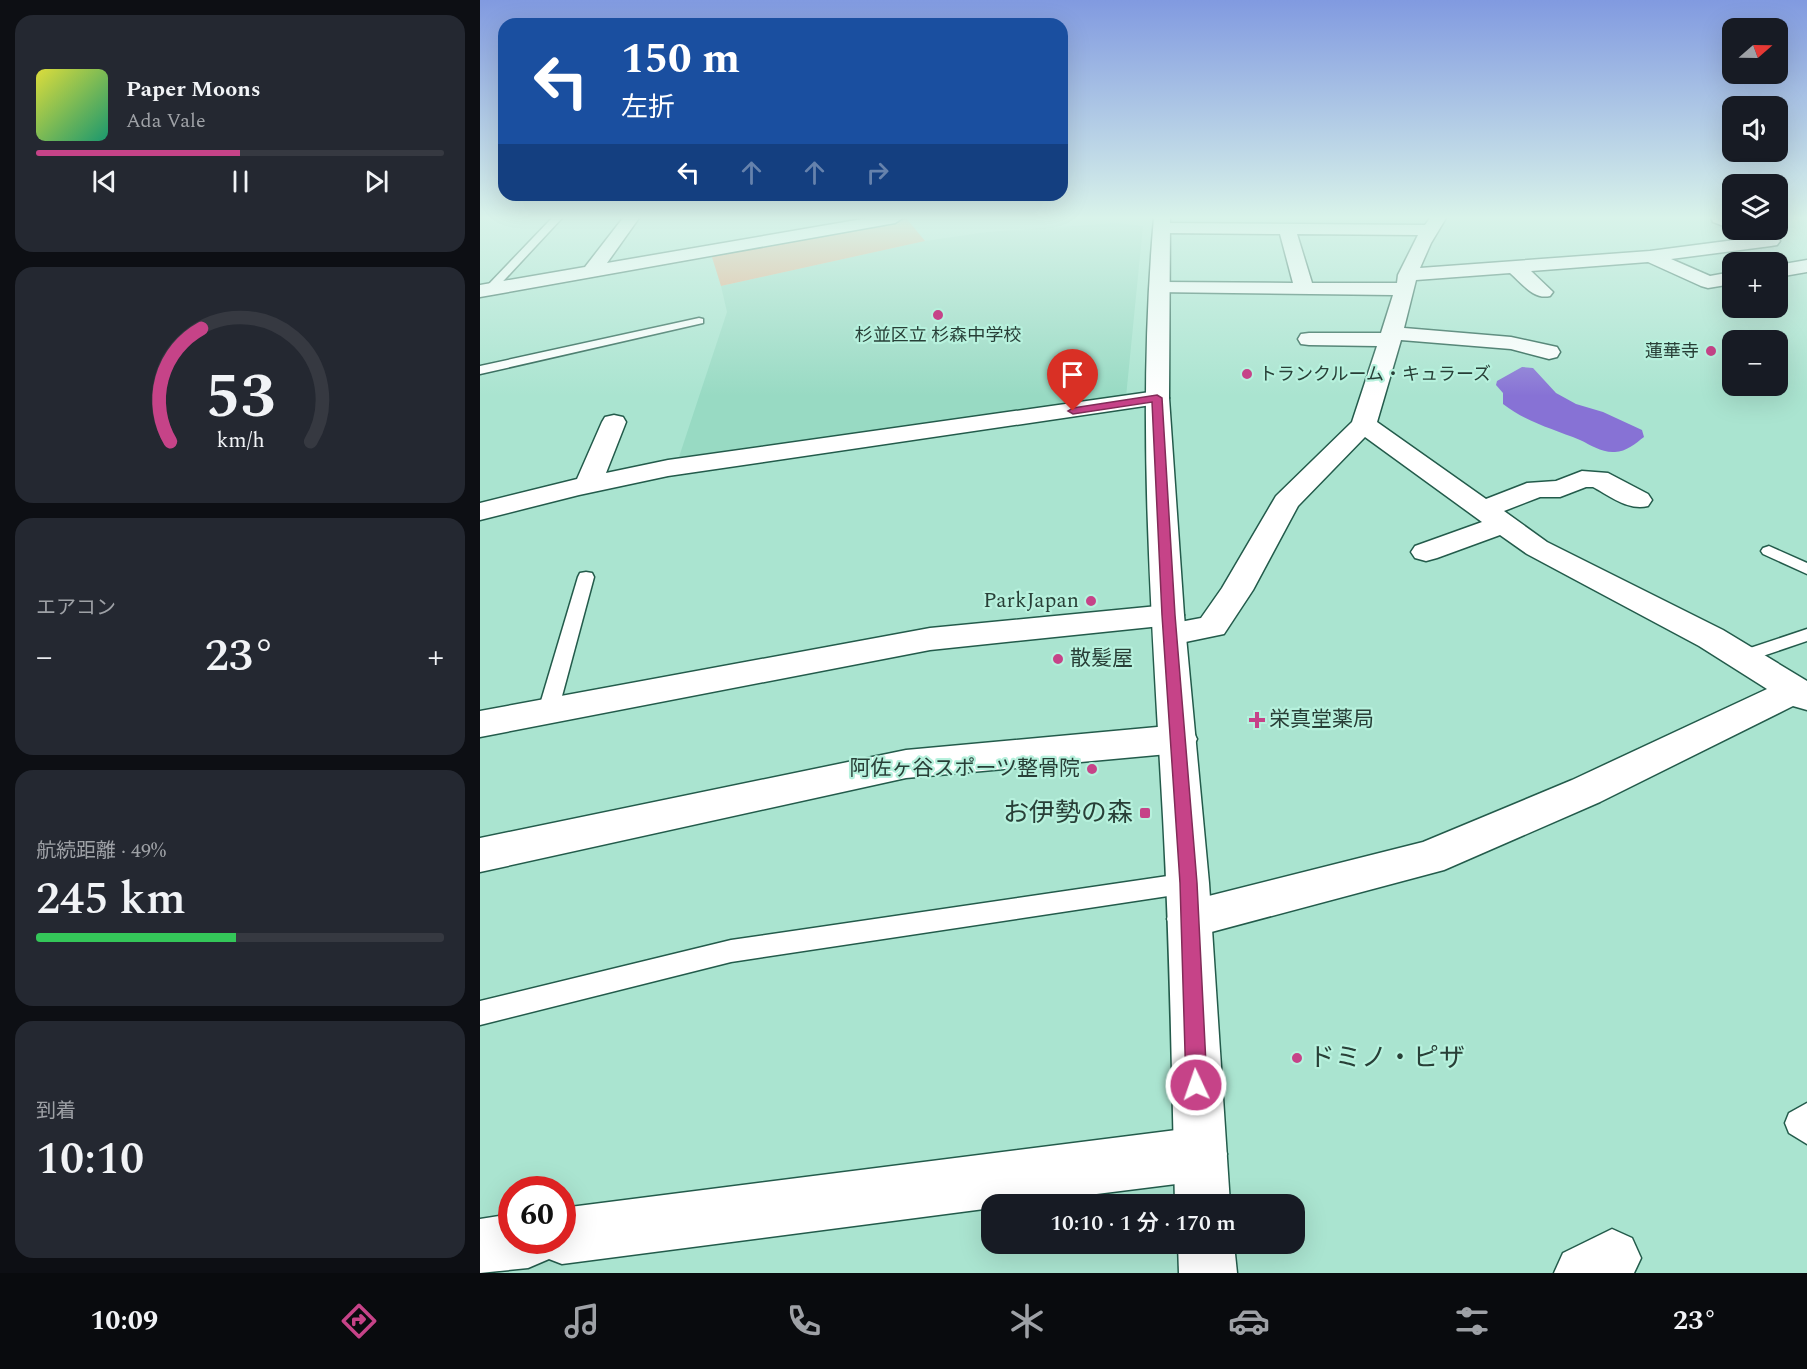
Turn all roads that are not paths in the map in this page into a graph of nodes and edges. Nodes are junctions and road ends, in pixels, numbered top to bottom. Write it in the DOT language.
graph roads {
  1 [pos="500,277"];
  2 [pos="566,277"];
  3 [pos="1161,277"];
  4 [pos="1301,277"];
  5 [pos="1408,277"];
  6 [pos="1437,277"];
  7 [pos="1527,277"];
  8 [pos="1698,277"];
  9 [pos="1722,280"];
  10 [pos="1406,282"];
  11 [pos="1161,288"];
  12 [pos="1304,288"];
  13 [pos="1543,292"];
  14 [pos="483,295"];
  15 [pos="699,321"];
  16 [pos="1391,337"];
  17 [pos="1309,339"];
  18 [pos="1550,352"];
  19 [pos="480,370"];
  20 [pos="1157,398"];
  21 [pos="614,422"];
  22 [pos="1364,424"];
  23 [pos="588,485"];
  24 [pos="1638,500"];
  25 [pos="480,512"];
  26 [pos="1494,517"];
  27 [pos="1769,551"];
  28 [pos="1426,552"];
  29 [pos="1807,569"];
  30 [pos="586,577"];
  31 [pos="1170,624"];
  32 [pos="1807,635"];
  33 [pos="1742,657"];
  34 [pos="1801,694"];
  35 [pos="548,711"];
  36 [pos="480,724"];
  37 [pos="1179,739"];
  38 [pos="480,855"];
  39 [pos="1189,901"];
  40 [pos="480,1013"];
  41 [pos="1807,1117"];
  42 [pos="1807,1130"];
  43 [pos="1202,1180"];
  44 [pos="576,1235"];
  45 [pos="498,1244"];
  46 [pos="480,1247"];
  47 [pos="1207,1254"];
  48 [pos="1208,1273"];
  1 -- 14 [label="lane"];
  2 -- 14 [label="street"];
  3 -- 11 [label="street"];
  4 -- 12 [label="street"];
  5 -- 10 [label="street"];
  6 -- 10 [label="street"];
  7 -- 13 [label="street"];
  8 -- 9 [label="street"];
  10 -- 12 [label="street"];
  10 -- 16 [label="street"];
  11 -- 12 [label="street"];
  11 -- 20 [label="street"];
  15 -- 19 [label="lane"];
  16 -- 17 [label="street"];
  16 -- 18 [label="street"];
  16 -- 22 [label="street"];
  20 -- 23 [label="street"];
  20 -- 31 [label="street"];
  21 -- 23 [label="street"];
  22 -- 26 [label="street"];
  22 -- 31 [label="street"];
  23 -- 25 [label="street"];
  24 -- 26 [label="street"];
  26 -- 28 [label="street"];
  26 -- 33 [label="street"];
  27 -- 29 [label="lane"];
  30 -- 35 [label="lane"];
  31 -- 35 [label="street"];
  31 -- 37 [label="street"];
  32 -- 33 [label="lane"];
  33 -- 34 [label="street"];
  34 -- 39 [label="street"];
  35 -- 36 [label="street"];
  37 -- 38 [label="street"];
  37 -- 39 [label="street"];
  39 -- 40 [label="lane"];
  39 -- 43 [label="street"];
  41 -- 42 [label="lane"];
  43 -- 44 [label="street"];
  45 -- 46 [label="street"];
  47 -- 48 [label="street"];
}
